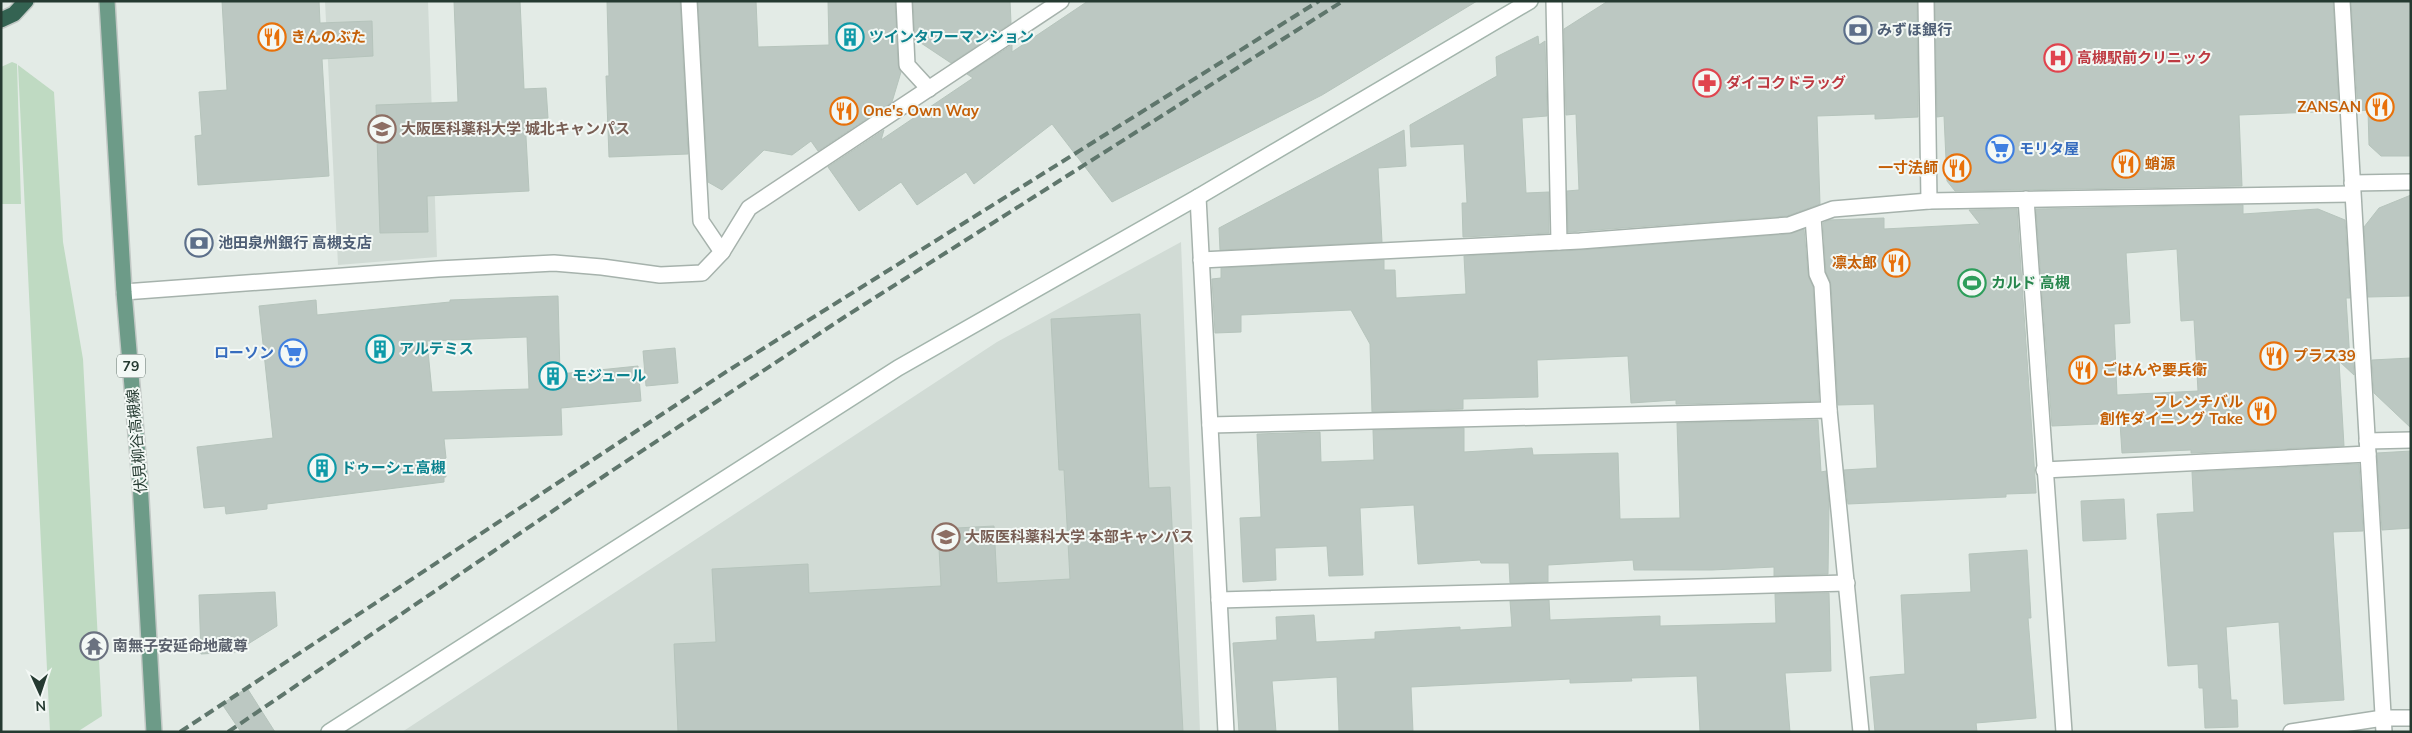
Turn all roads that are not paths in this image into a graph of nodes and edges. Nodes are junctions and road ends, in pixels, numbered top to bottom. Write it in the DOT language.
graph roads {
  1 [pos="26,1"];
  2 [pos="107,1"];
  3 [pos="689,1"];
  4 [pos="904,1"];
  5 [pos="1060,1"];
  6 [pos="1530,1"];
  7 [pos="1554,1"];
  8 [pos="1926,1"];
  9 [pos="2342,1"];
  10 [pos="1,20"];
  11 [pos="929,89"];
  12 [pos="2411,182"];
  13 [pos="2352,188"];
  14 [pos="1198,197"];
  15 [pos="2026,199"];
  16 [pos="1929,201"];
  17 [pos="1813,217"];
  18 [pos="1558,242"];
  19 [pos="722,252"];
  20 [pos="1201,260"];
  21 [pos="124,292"];
  22 [pos="1829,410"];
  23 [pos="1210,425"];
  24 [pos="2411,440"];
  25 [pos="2367,448"];
  26 [pos="2044,470"];
  27 [pos="1847,583"];
  28 [pos="1219,600"];
  29 [pos="2411,718"];
  30 [pos="2384,725"];
  31 [pos="154,732"];
  32 [pos="329,732"];
  33 [pos="1226,732"];
  34 [pos="1861,732"];
  35 [pos="2064,732"];
  36 [pos="2291,732"];
  1 -- 10 [label="highway"];
  2 -- 21 [label="main road, 伏見柳谷高槻線 / 79"];
  3 -- 19 [label="street"];
  4 -- 11 [label="street"];
  5 -- 11 [label="street"];
  6 -- 14 [label="street"];
  7 -- 18 [label="street"];
  8 -- 16 [label="street"];
  9 -- 13 [label="street"];
  11 -- 19 [label="street"];
  12 -- 13 [label="street"];
  13 -- 15 [label="street"];
  13 -- 25 [label="street"];
  14 -- 20 [label="street"];
  14 -- 32 [label="street"];
  15 -- 16 [label="street"];
  15 -- 26 [label="street"];
  16 -- 17 [label="street"];
  17 -- 18 [label="street"];
  17 -- 22 [label="street"];
  18 -- 20 [label="street"];
  19 -- 21 [label="street"];
  20 -- 23 [label="street"];
  21 -- 31 [label="main road, 伏見柳谷高槻線 / 79"];
  22 -- 23 [label="street"];
  22 -- 27 [label="street"];
  23 -- 28 [label="street"];
  24 -- 25 [label="street"];
  25 -- 26 [label="street"];
  25 -- 30 [label="street"];
  26 -- 35 [label="street"];
  27 -- 28 [label="street"];
  27 -- 34 [label="street"];
  28 -- 33 [label="street"];
  29 -- 30 [label="street"];
  30 -- 36 [label="street"];
}
